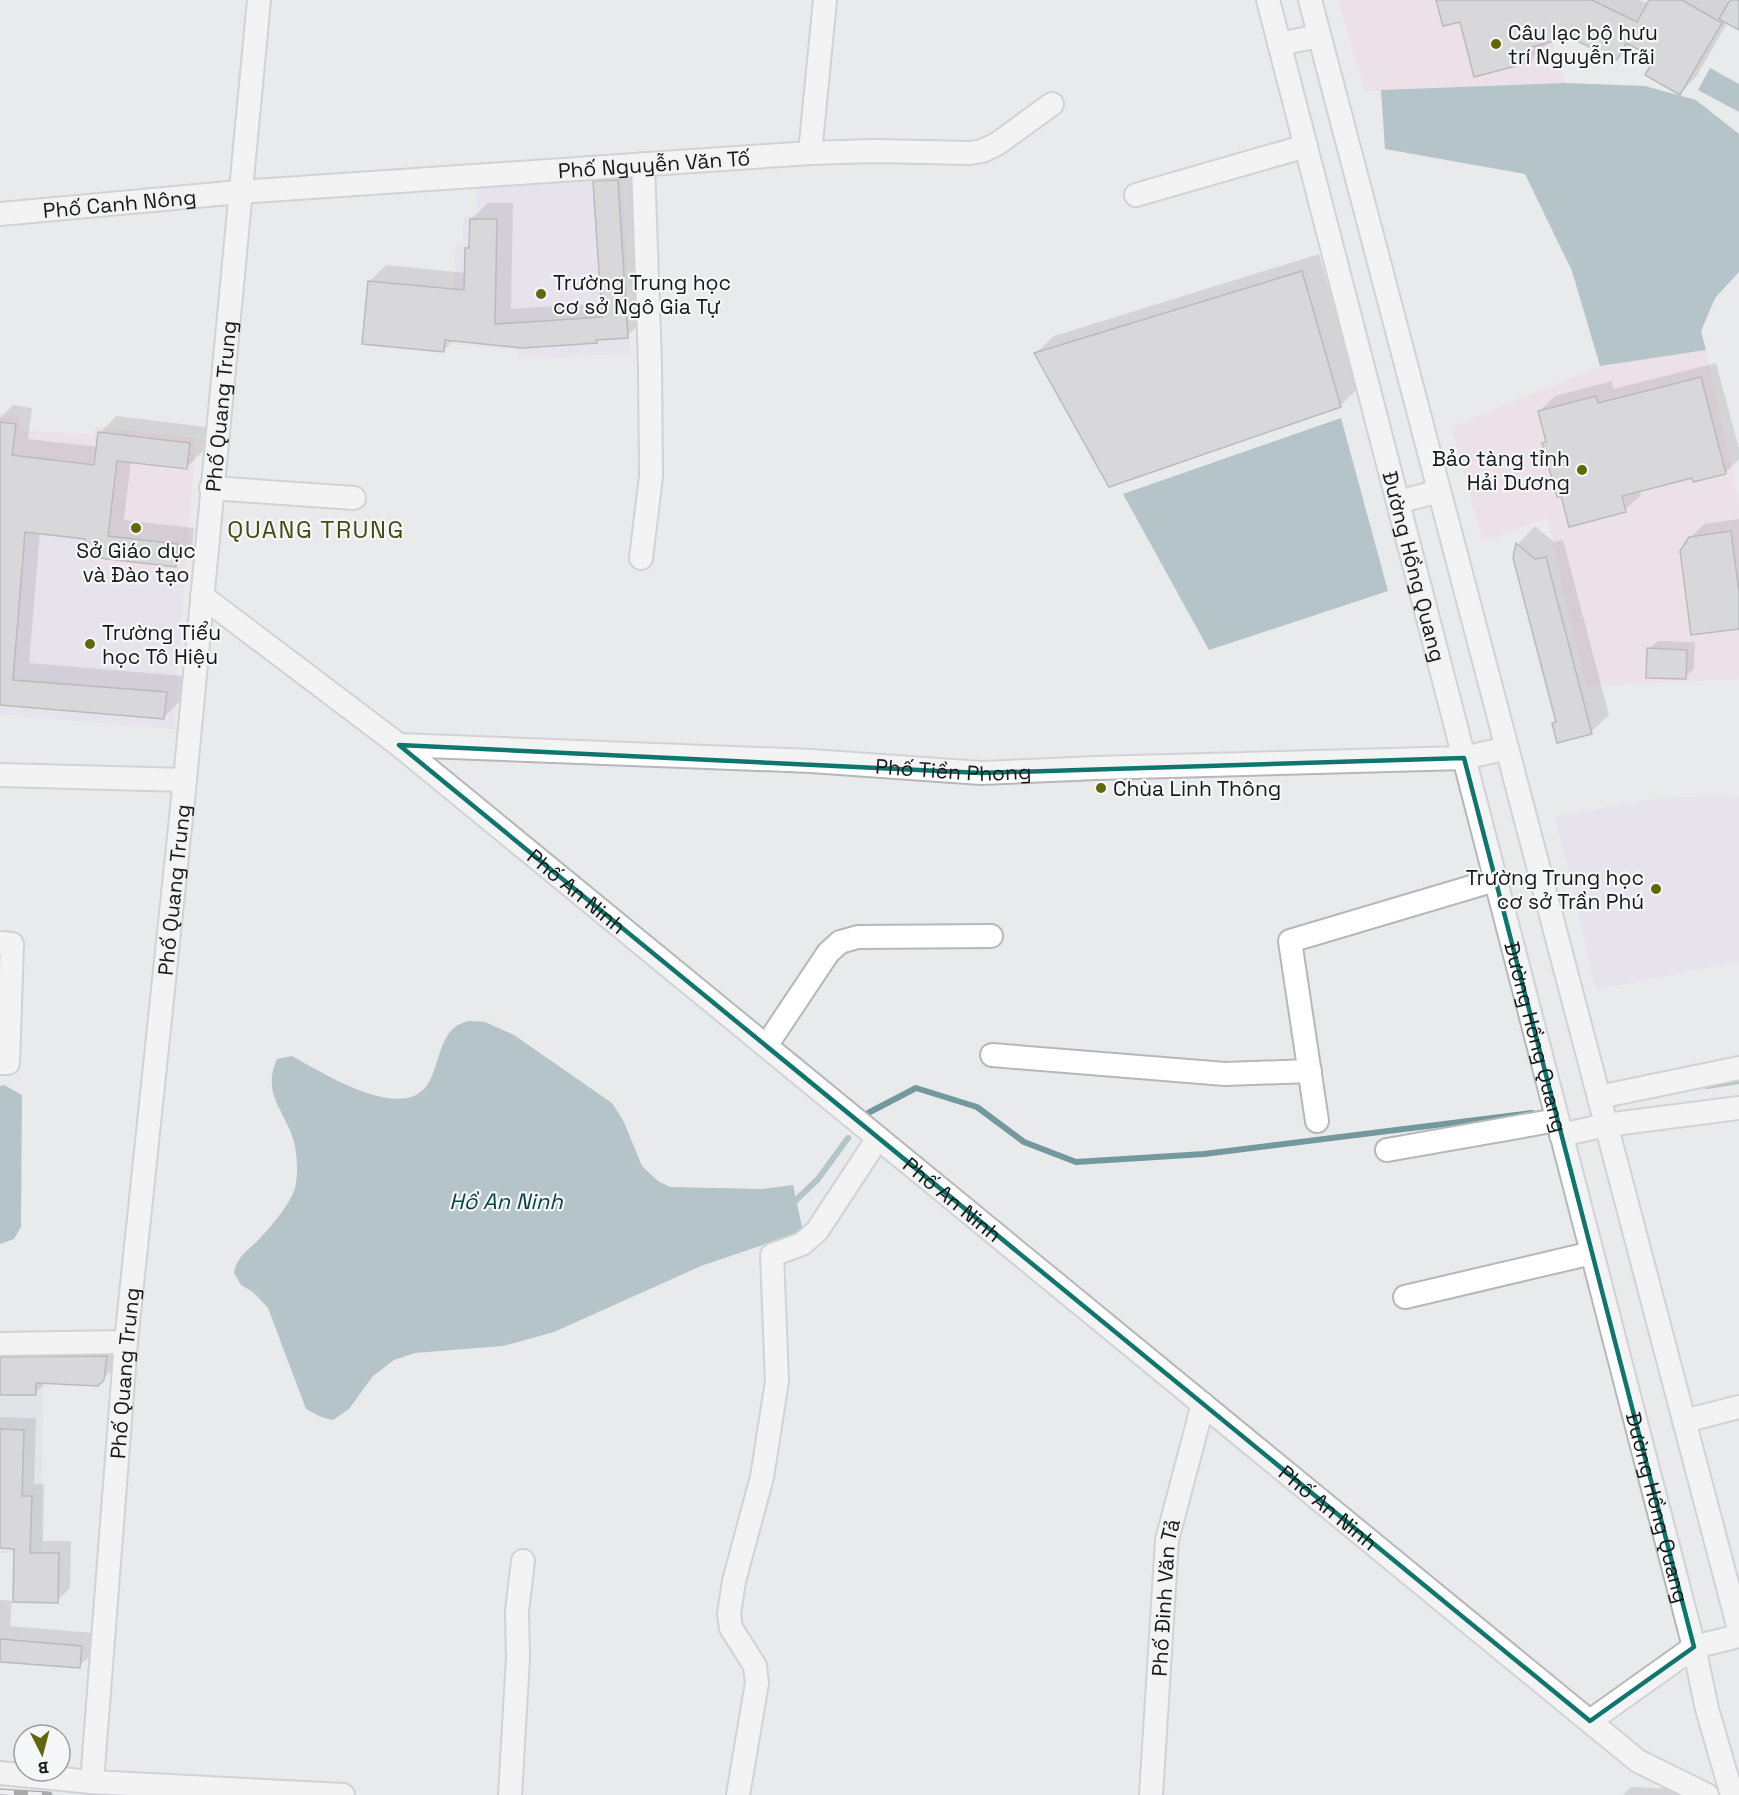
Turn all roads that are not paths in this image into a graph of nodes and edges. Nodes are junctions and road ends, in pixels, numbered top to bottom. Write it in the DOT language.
graph roads {
  1 [pos="259,0"];
  2 [pos="825,0"];
  3 [pos="1268,0"];
  4 [pos="1310,0"];
  5 [pos="1319,36"];
  6 [pos="1279,44"];
  7 [pos="1052,104"];
  8 [pos="1306,146"];
  9 [pos="810,153"];
  10 [pos="643,164"];
  11 [pos="240,192"];
  12 [pos="1136,195"];
  13 [pos="0,214"];
  14 [pos="211,488"];
  15 [pos="1439,491"];
  16 [pos="354,498"];
  17 [pos="1398,502"];
  18 [pos="641,558"];
  19 [pos="202,596"];
  20 [pos="399,745"];
  21 [pos="1507,748"];
  22 [pos="1464,758"];
  23 [pos="0,776"];
  24 [pos="185,780"];
  25 [pos="1496,880"];
  26 [pos="991,936"];
  27 [pos="0,944"];
  28 [pos="766,1046"];
  29 [pos="992,1056"];
  30 [pos="0,1063"];
  31 [pos="1739,1068"];
  32 [pos="1310,1071"];
  33 [pos="1599,1097"];
  34 [pos="1739,1108"];
  35 [pos="1317,1121"];
  36 [pos="1606,1125"];
  37 [pos="1559,1128"];
  38 [pos="878,1138"];
  39 [pos="1387,1150"];
  40 [pos="1592,1253"];
  41 [pos="1405,1297"];
  42 [pos="126,1342"];
  43 [pos="0,1344"];
  44 [pos="1203,1404"];
  45 [pos="1739,1407"];
  46 [pos="1684,1420"];
  47 [pos="523,1561"];
  48 [pos="1739,1629"];
  49 [pos="1739,1636"];
  50 [pos="1694,1647"];
  51 [pos="1590,1721"];
  52 [pos="0,1773"];
  53 [pos="92,1782"];
  54 [pos="343,1795"];
  55 [pos="510,1795"];
  56 [pos="738,1795"];
  57 [pos="1151,1795"];
  58 [pos="1707,1795"];
  59 [pos="1732,1795"];
  1 -- 11 [label="street, Phố Quang Trung"];
  2 -- 9 [label="street"];
  3 -- 6 [label="street, Đường Hồng Quang"];
  4 -- 5 [label="street, Đường Hồng Quang"];
  5 -- 6 [label="street"];
  5 -- 15 [label="street, Đường Hồng Quang"];
  6 -- 8 [label="street, Đường Hồng Quang"];
  7 -- 9 [label="street, Phố Nguyễn Văn Tố"];
  8 -- 12 [label="street"];
  8 -- 17 [label="street, Đường Hồng Quang"];
  9 -- 10 [label="street, Phố Nguyễn Văn Tố"];
  10 -- 11 [label="street, Phố Nguyễn Văn Tố"];
  10 -- 18 [label="street"];
  11 -- 13 [label="street, Phố Canh Nông"];
  11 -- 14 [label="street, Phố Quang Trung"];
  14 -- 16 [label="street"];
  14 -- 19 [label="street, Phố Quang Trung"];
  15 -- 17 [label="street"];
  15 -- 21 [label="street, Đường Hồng Quang"];
  17 -- 22 [label="street, Đường Hồng Quang"];
  19 -- 20 [label="street, Phố An Ninh"];
  19 -- 24 [label="street, Phố Quang Trung"];
  20 -- 22 [label="street, Phố Tiền Phong"];
  20 -- 28 [label="street, Phố An Ninh"];
  21 -- 22 [label="street, Phố Tiền Phong"];
  21 -- 33 [label="street, Đường Hồng Quang"];
  22 -- 25 [label="street, Đường Hồng Quang"];
  23 -- 24 [label="street"];
  24 -- 42 [label="street, Phố Quang Trung"];
  25 -- 32 [label="street"];
  25 -- 37 [label="street, Đường Hồng Quang"];
  26 -- 28 [label="street"];
  27 -- 30 [label="street"];
  28 -- 38 [label="street, Phố An Ninh"];
  29 -- 32 [label="street"];
  31 -- 33 [label="street"];
  32 -- 35 [label="street"];
  33 -- 36 [label="street, Đường Hồng Quang"];
  34 -- 36 [label="street"];
  36 -- 37 [label="street"];
  36 -- 46 [label="street, Đường Hồng Quang"];
  37 -- 39 [label="street"];
  37 -- 40 [label="street, Đường Hồng Quang"];
  38 -- 44 [label="street, Phố An Ninh"];
  38 -- 56 [label="street"];
  40 -- 41 [label="street"];
  40 -- 50 [label="street, Đường Hồng Quang"];
  42 -- 43 [label="street"];
  42 -- 53 [label="street, Phố Quang Trung"];
  44 -- 51 [label="street, Phố An Ninh"];
  44 -- 57 [label="street, Phố Đinh Văn Tả"];
  45 -- 46 [label="street"];
  46 -- 48 [label="street, Đường Hồng Quang"];
  47 -- 55 [label="street"];
  49 -- 50 [label="street"];
  50 -- 51 [label="street"];
  50 -- 59 [label="street, Đường Hồng Quang"];
  51 -- 58 [label="street, Phố An Ninh"];
  52 -- 53 [label="street"];
  53 -- 54 [label="street"];
}
